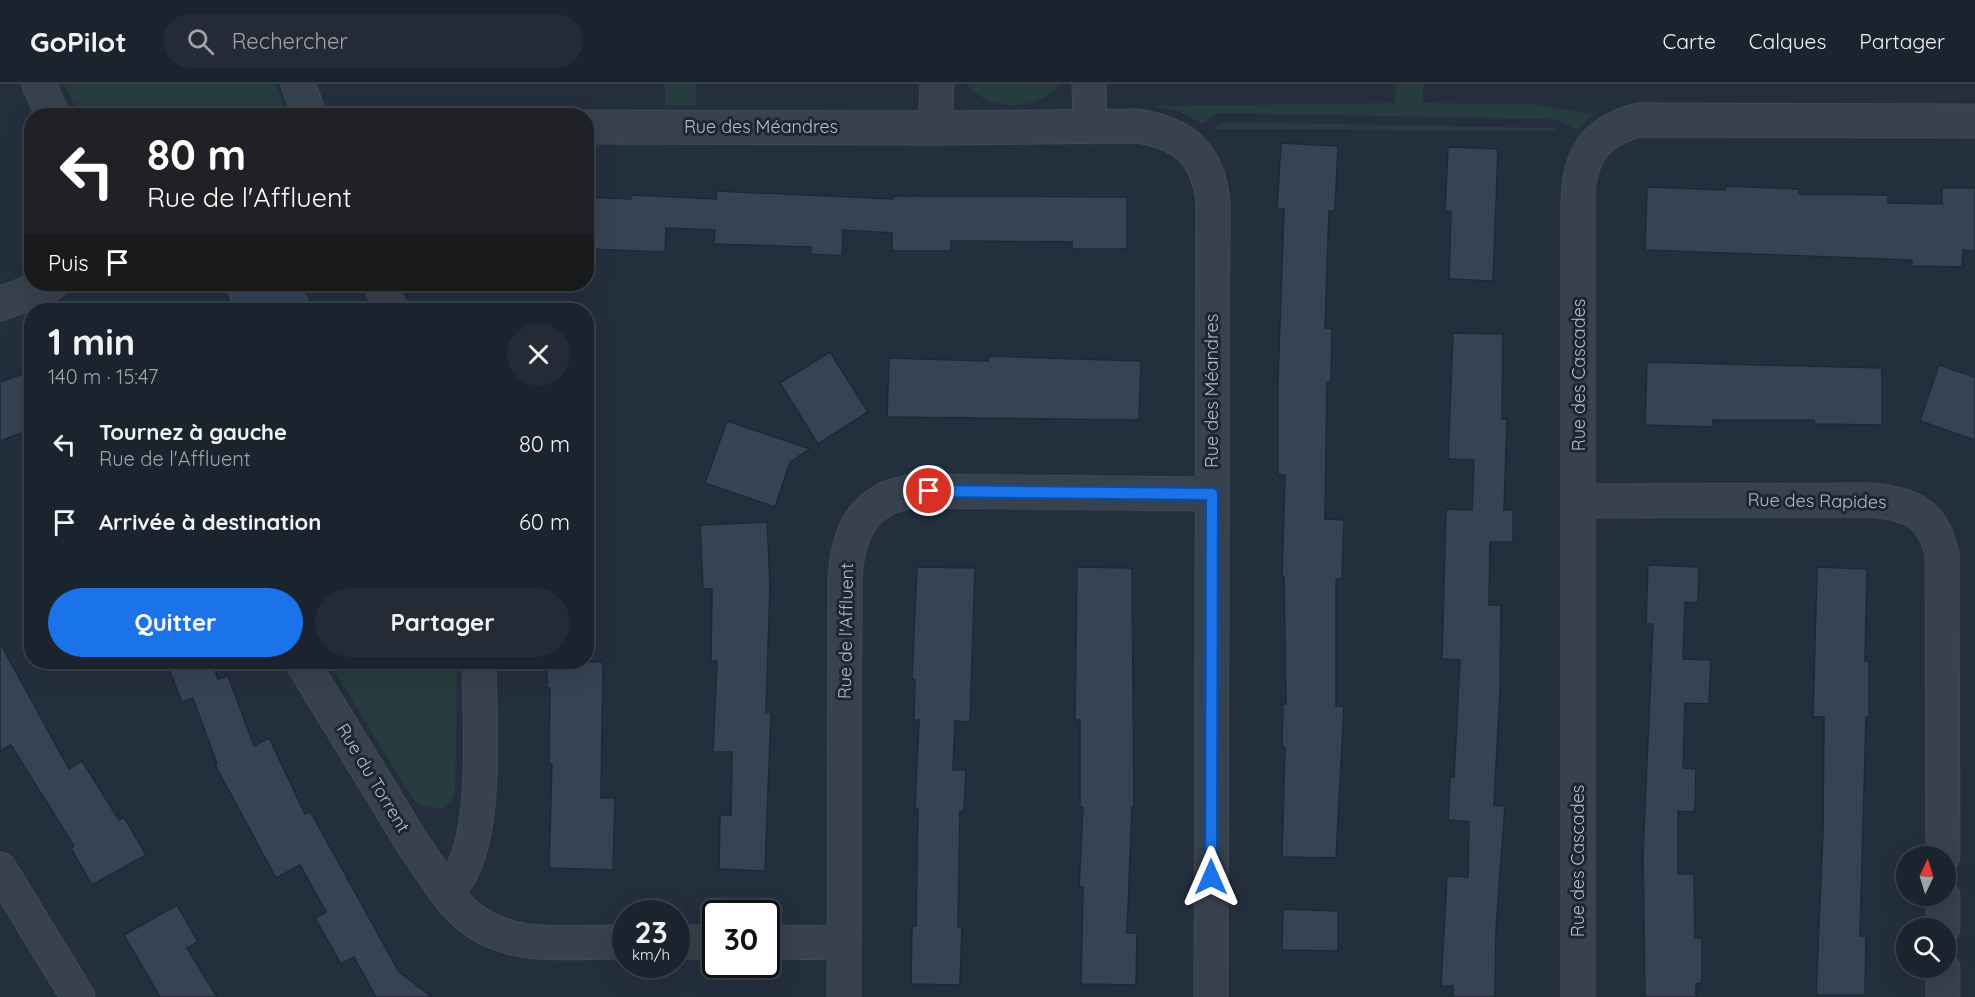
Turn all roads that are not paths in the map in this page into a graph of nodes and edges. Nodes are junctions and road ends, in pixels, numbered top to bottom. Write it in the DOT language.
graph roads {
  1 [pos="39,84"];
  2 [pos="298,84"];
  3 [pos="937,84"];
  4 [pos="1089,84"];
  5 [pos="50,108"];
  6 [pos="307,108"];
  7 [pos="1975,121"];
  8 [pos="594,127"];
  9 [pos="1090,127"];
  10 [pos="935,128"];
  11 [pos="33,291"];
  12 [pos="0,304"];
  13 [pos="1212,494"];
  14 [pos="1578,501"];
  15 [pos="306,669"];
  16 [pos="479,669"];
  17 [pos="1943,846"];
  18 [pos="0,869"];
  19 [pos="446,892"];
  20 [pos="612,942"];
  21 [pos="780,942"];
  22 [pos="844,943"];
  23 [pos="1943,978"];
  24 [pos="78,997"];
  25 [pos="844,997"];
  26 [pos="1211,997"];
  27 [pos="1578,997"];
  28 [pos="1943,997"];
  1 -- 5 [label="street"];
  2 -- 6 [label="street"];
  3 -- 10 [label="street"];
  4 -- 9 [label="street"];
  7 -- 14 [label="street, Rue des Cascades"];
  8 -- 10 [label="street, Rue des Méandres"];
  9 -- 10 [label="street, Rue des Méandres"];
  9 -- 13 [label="street, Rue des Méandres"];
  11 -- 12 [label="street"];
  13 -- 22 [label="street, Rue de l'Affluent"];
  13 -- 26 [label="street, Rue des Méandres"];
  14 -- 17 [label="street, Rue des Rapides"];
  14 -- 27 [label="street, Rue des Cascades"];
  15 -- 19 [label="street, Rue du Torrent"];
  16 -- 19 [label="street"];
  18 -- 24 [label="street"];
  19 -- 20 [label="street, Rue du Torrent"];
  21 -- 22 [label="street"];
  22 -- 25 [label="street, Rue de l'Affluent"];
  23 -- 28 [label="street"];
}
